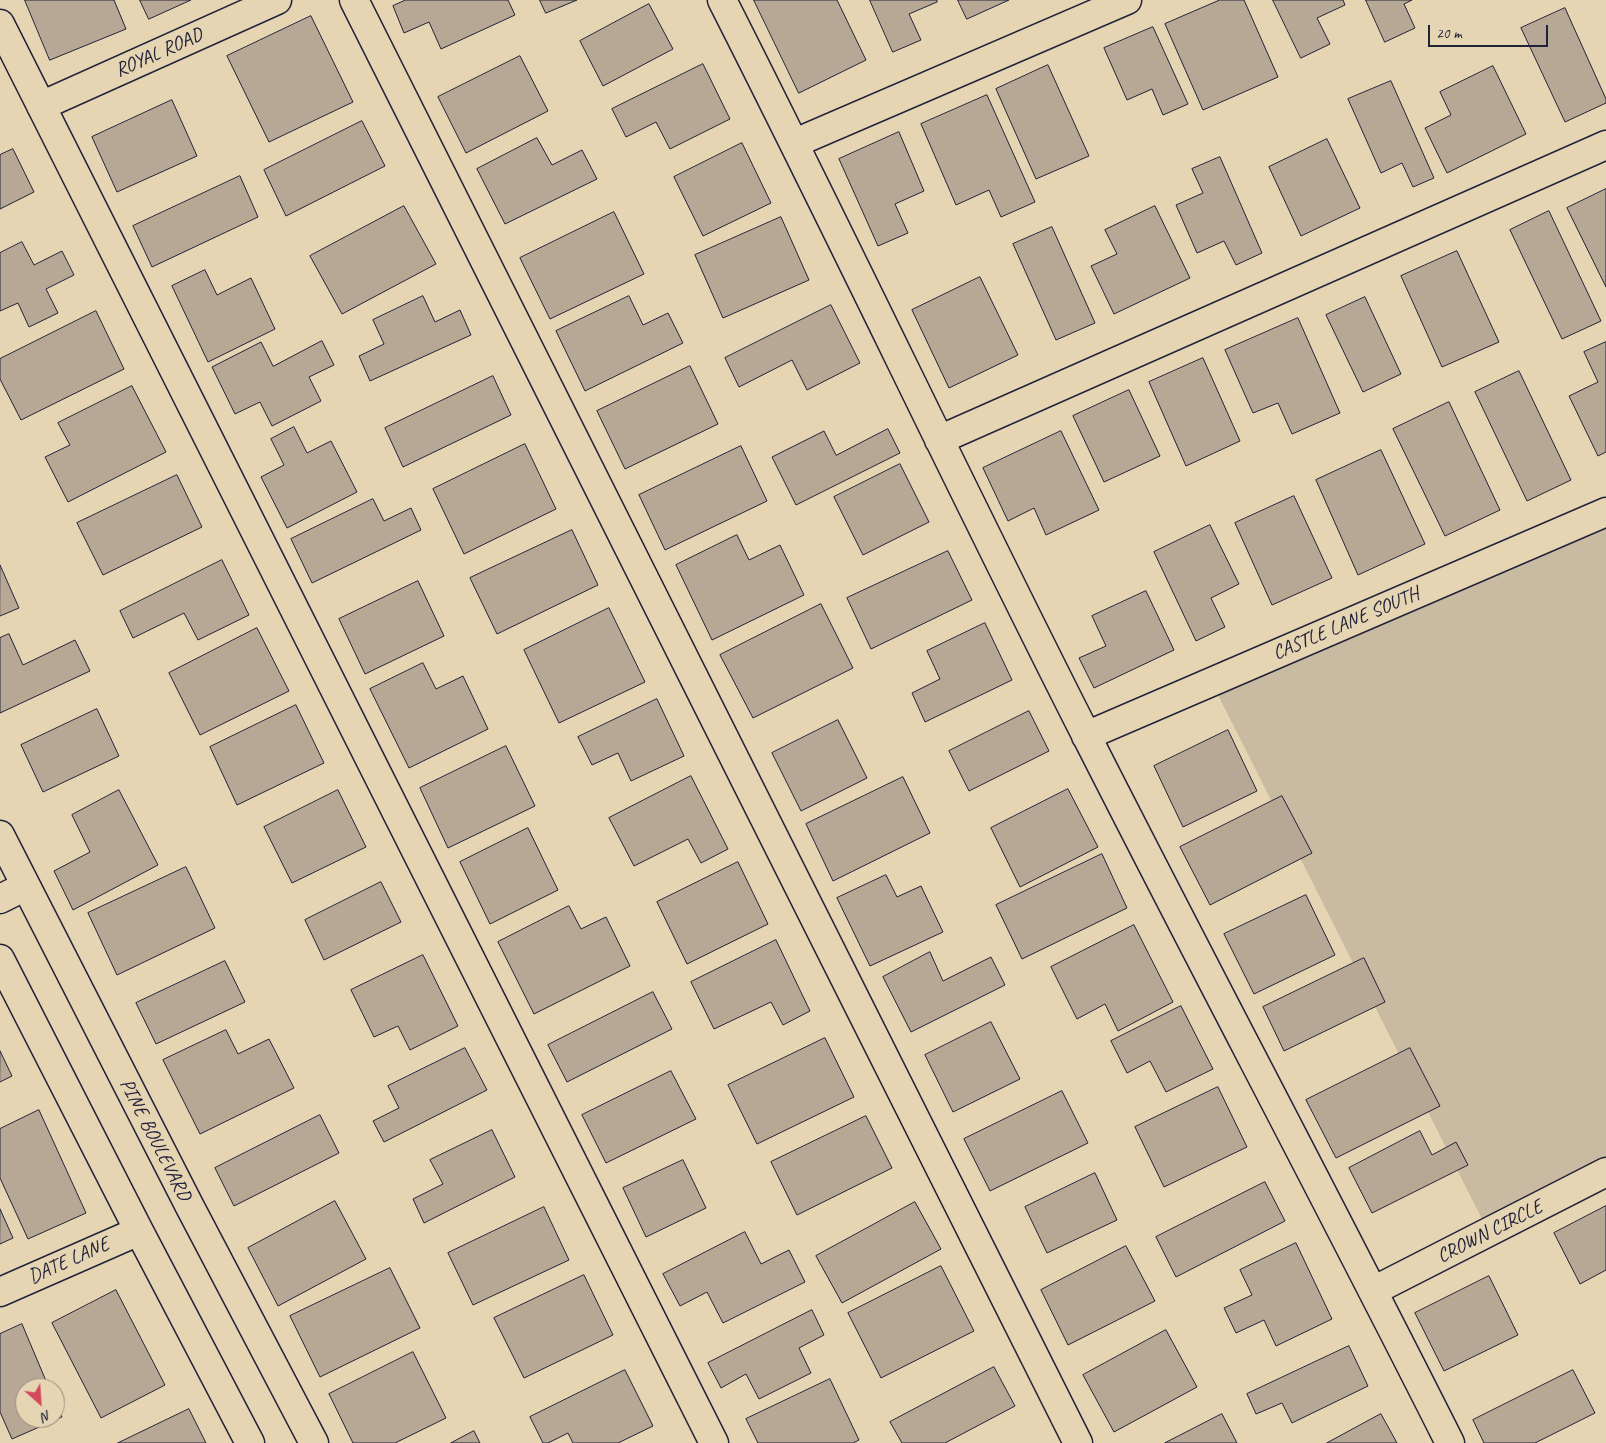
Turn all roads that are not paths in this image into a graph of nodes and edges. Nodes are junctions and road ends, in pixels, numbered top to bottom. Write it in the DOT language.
graph roads {
  1 [pos="277,0"];
  2 [pos="354,0"];
  3 [pos="722,0"];
  4 [pos="1127,0"];
  5 [pos="0,24"];
  6 [pos="41,106"];
  7 [pos="795,143"];
  8 [pos="1606,145"];
  9 [pos="939,440"];
  10 [pos="1606,512"];
  11 [pos="1086,736"];
  12 [pos="0,835"];
  13 [pos="26,886"];
  14 [pos="0,899"];
  15 [pos="0,959"];
  16 [pos="1606,1172"];
  17 [pos="139,1231"];
  18 [pos="1373,1291"];
  19 [pos="0,1292"];
  20 [pos="250,1443"];
  21 [pos="314,1443"];
  22 [pos="714,1443"];
  23 [pos="1078,1443"];
  24 [pos="1450,1443"];
  1 -- 6 [label="street, ROYAL ROAD"];
  2 -- 23 [label="street"];
  3 -- 7 [label="street"];
  4 -- 7 [label="street"];
  5 -- 6 [label="street"];
  6 -- 22 [label="street"];
  7 -- 9 [label="street"];
  8 -- 9 [label="street"];
  9 -- 11 [label="street"];
  10 -- 11 [label="street, CASTLE LANE SOUTH"];
  11 -- 18 [label="street"];
  12 -- 13 [label="street, PINE BOULEVARD"];
  13 -- 14 [label="street"];
  13 -- 21 [label="street, PINE BOULEVARD"];
  15 -- 17 [label="street"];
  16 -- 18 [label="street, CROWN CIRCLE"];
  17 -- 19 [label="street, DATE LANE"];
  17 -- 20 [label="street"];
  18 -- 24 [label="street"];
}
